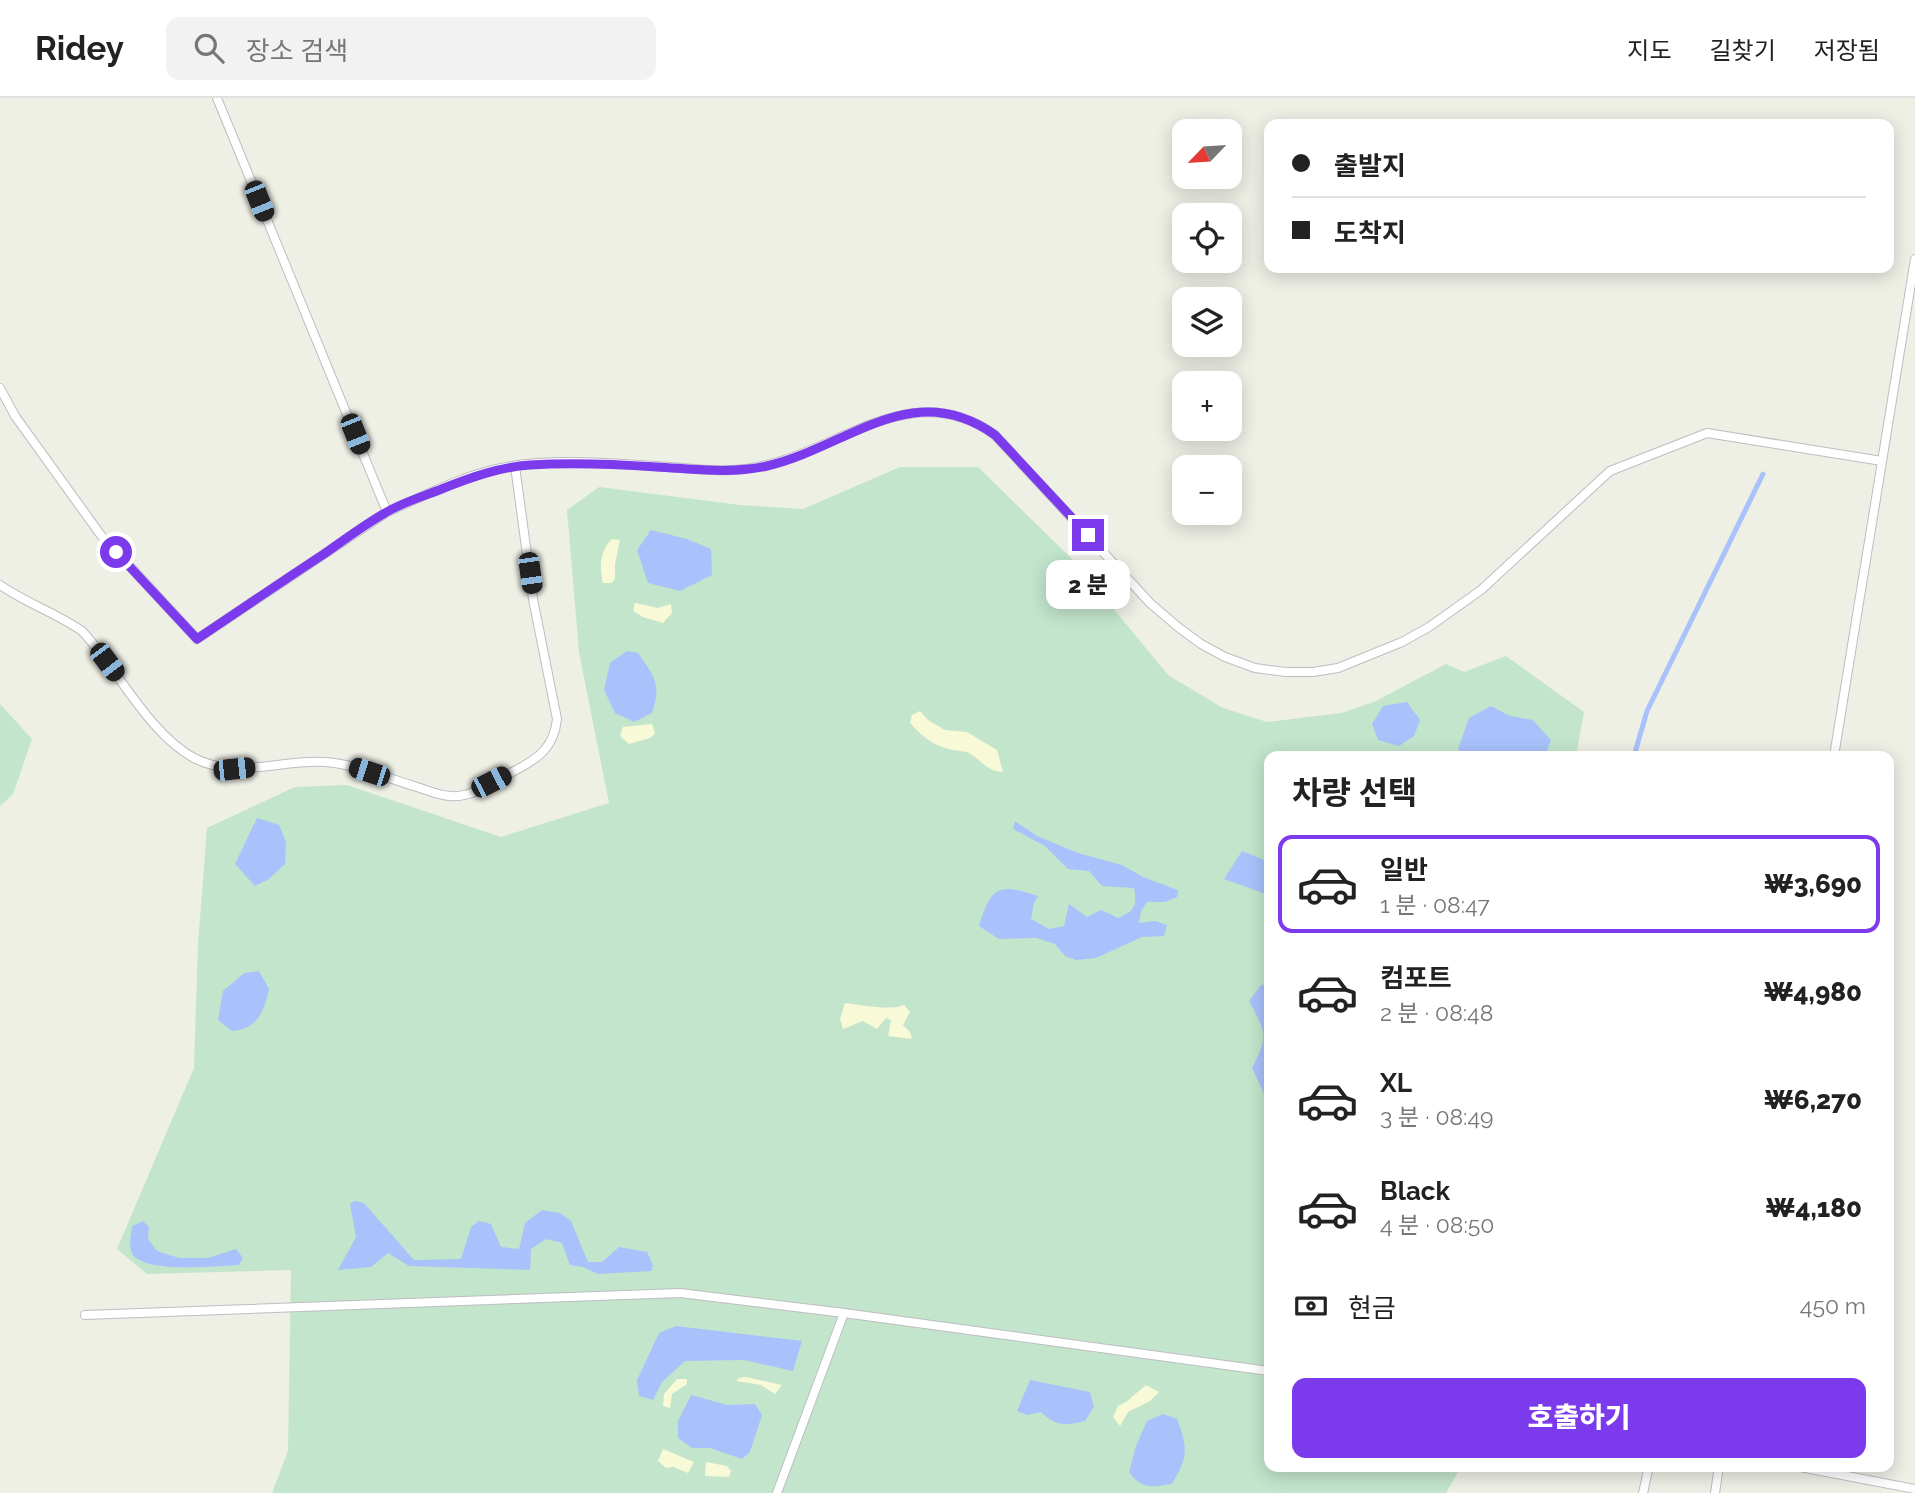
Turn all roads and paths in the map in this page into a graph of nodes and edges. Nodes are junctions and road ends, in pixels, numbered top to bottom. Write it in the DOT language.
graph roads {
  1 [pos="217,98"];
  2 [pos="1915,259"];
  3 [pos="0,388"];
  4 [pos="1882,461"];
  5 [pos="515,466"];
  6 [pos="387,512"];
  7 [pos="0,585"];
  8 [pos="1835,751"];
  9 [pos="844,1313"];
  10 [pos="85,1315"];
  11 [pos="1264,1370"];
  12 [pos="1648,1472"];
  13 [pos="1719,1472"];
  14 [pos="1826,1472"];
  15 [pos="1915,1489"];
  16 [pos="777,1493"];
  17 [pos="1643,1493"];
  18 [pos="1715,1493"];
  1 -- 6 [label="lane"];
  2 -- 4 [label="lane"];
  3 -- 6 [label="lane"];
  4 -- 5 [label="lane"];
  4 -- 8 [label="lane"];
  5 -- 6 [label="lane"];
  5 -- 7 [label="lane"];
  9 -- 10 [label="lane"];
  9 -- 11 [label="lane"];
  9 -- 16 [label="lane"];
  12 -- 17 [label="lane"];
  13 -- 18 [label="lane"];
  14 -- 15 [label="lane"];
}
